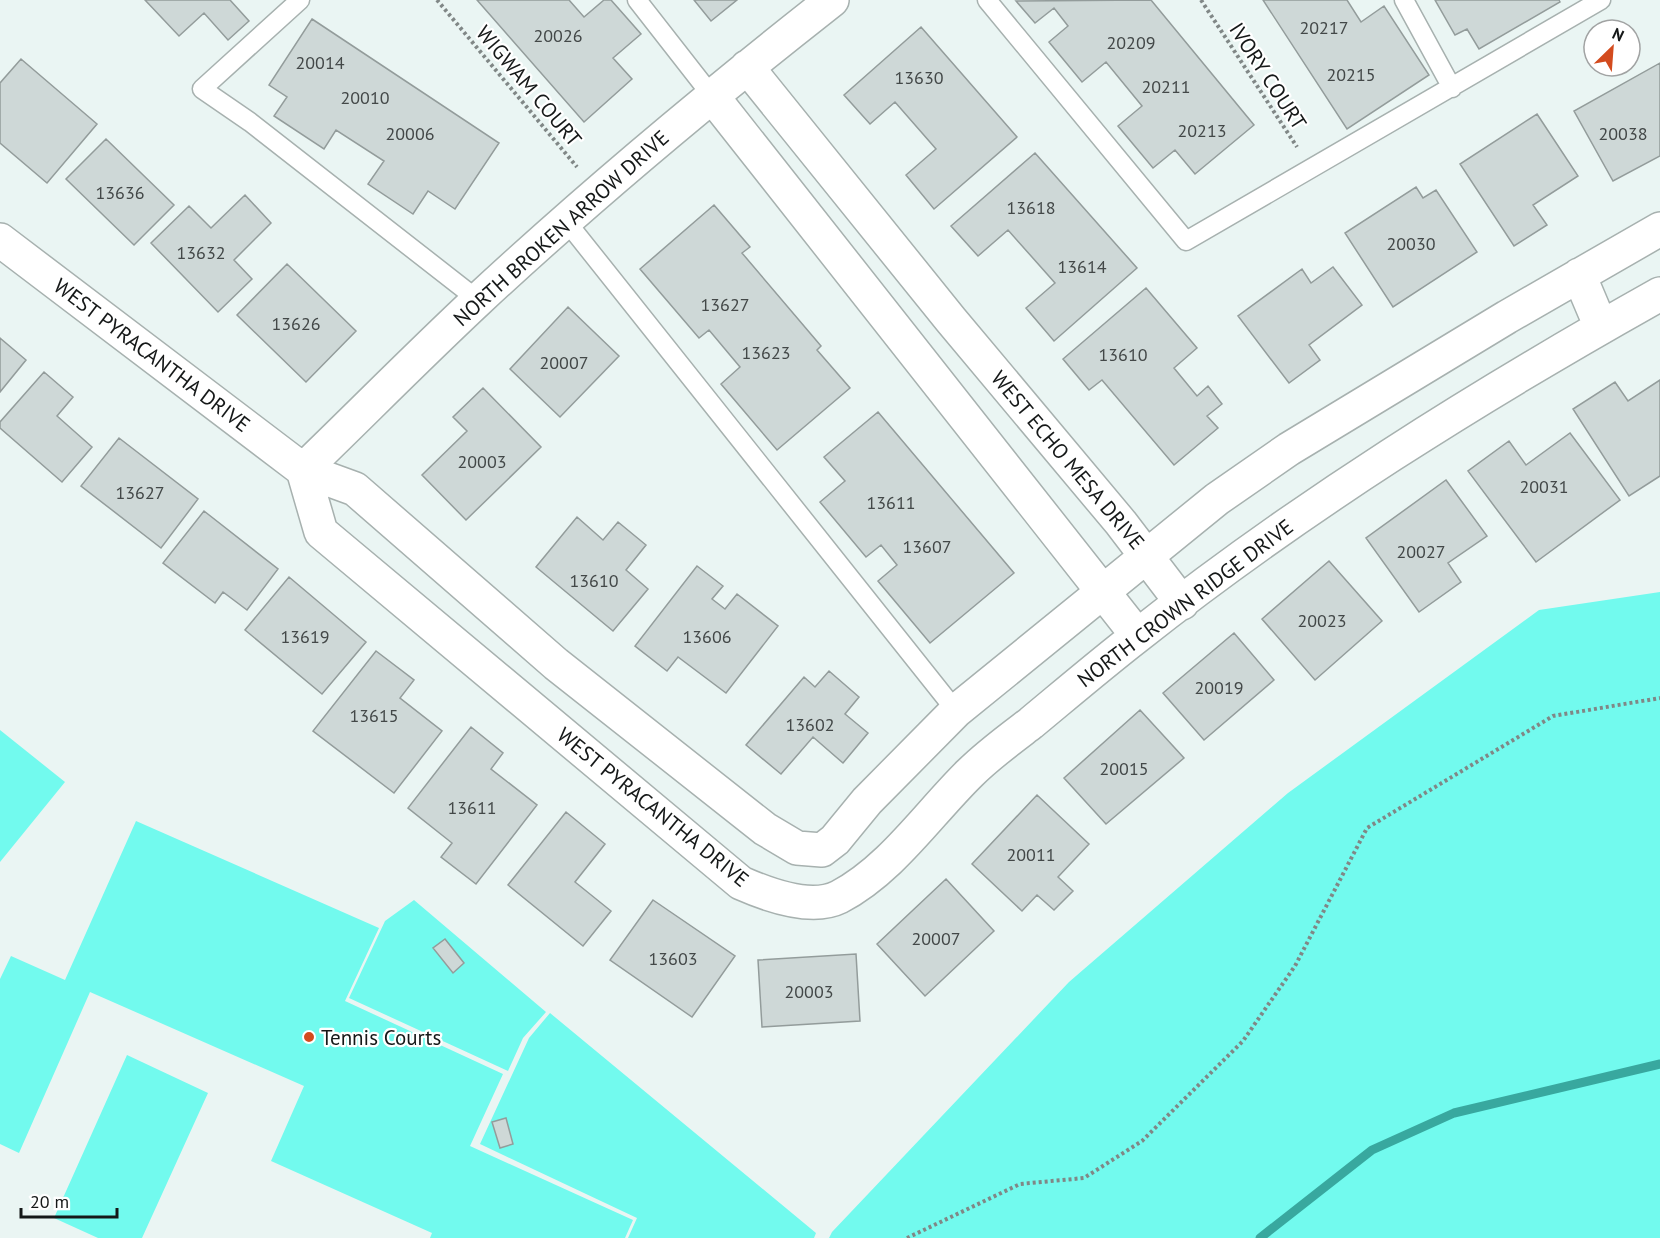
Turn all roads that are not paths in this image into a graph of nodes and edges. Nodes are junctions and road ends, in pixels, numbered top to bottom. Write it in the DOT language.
graph roads {
  1 [pos="300,0"];
  2 [pos="637,0"];
  3 [pos="832,0"];
  4 [pos="987,0"];
  5 [pos="1404,0"];
  6 [pos="1601,0"];
  7 [pos="747,67"];
  8 [pos="1452,88"];
  9 [pos="712,96"];
  10 [pos="566,221"];
  11 [pos="1660,229"];
  12 [pos="0,240"];
  13 [pos="1579,275"];
  14 [pos="1660,294"];
  15 [pos="478,300"];
  16 [pos="951,320"];
  17 [pos="1601,327"];
  18 [pos="911,350"];
  19 [pos="303,470"];
  20 [pos="1148,558"];
  21 [pos="1104,594"];
  22 [pos="1182,603"];
  23 [pos="1137,635"];
  24 [pos="556,664"];
  25 [pos="522,702"];
  26 [pos="956,711"];
  27 [pos="798,848"];
  28 [pos="794,901"];
  1 -- 15 [label="lane"];
  2 -- 9 [label="lane"];
  3 -- 7 [label="street, NORTH BROKEN ARROW DRIVE"];
  4 -- 8 [label="lane"];
  5 -- 8 [label="lane"];
  6 -- 8 [label="lane"];
  7 -- 9 [label="street, NORTH BROKEN ARROW DRIVE"];
  7 -- 16 [label="street, WEST ECHO MESA DRIVE"];
  9 -- 10 [label="street, NORTH BROKEN ARROW DRIVE"];
  9 -- 18 [label="street"];
  10 -- 15 [label="street, NORTH BROKEN ARROW DRIVE"];
  10 -- 26 [label="lane"];
  11 -- 13 [label="street"];
  12 -- 19 [label="street, WEST PYRACANTHA DRIVE"];
  13 -- 17 [label="street"];
  13 -- 20 [label="street"];
  14 -- 17 [label="street, NORTH CROWN RIDGE DRIVE"];
  15 -- 19 [label="street, NORTH BROKEN ARROW DRIVE"];
  16 -- 18 [label="street"];
  16 -- 20 [label="street, WEST ECHO MESA DRIVE"];
  17 -- 22 [label="street, NORTH CROWN RIDGE DRIVE"];
  18 -- 21 [label="street"];
  19 -- 24 [label="street, WEST PYRACANTHA DRIVE"];
  19 -- 25 [label="street, WEST PYRACANTHA DRIVE"];
  20 -- 21 [label="street"];
  20 -- 22 [label="street, WEST ECHO MESA DRIVE"];
  21 -- 23 [label="street"];
  21 -- 26 [label="street"];
  22 -- 23 [label="street, NORTH CROWN RIDGE DRIVE"];
  23 -- 28 [label="street, NORTH CROWN RIDGE DRIVE"];
  24 -- 25 [label="street"];
  24 -- 27 [label="street, WEST PYRACANTHA DRIVE"];
  25 -- 28 [label="street, WEST PYRACANTHA DRIVE"];
  26 -- 27 [label="street"];
  27 -- 28 [label="street"];
}
